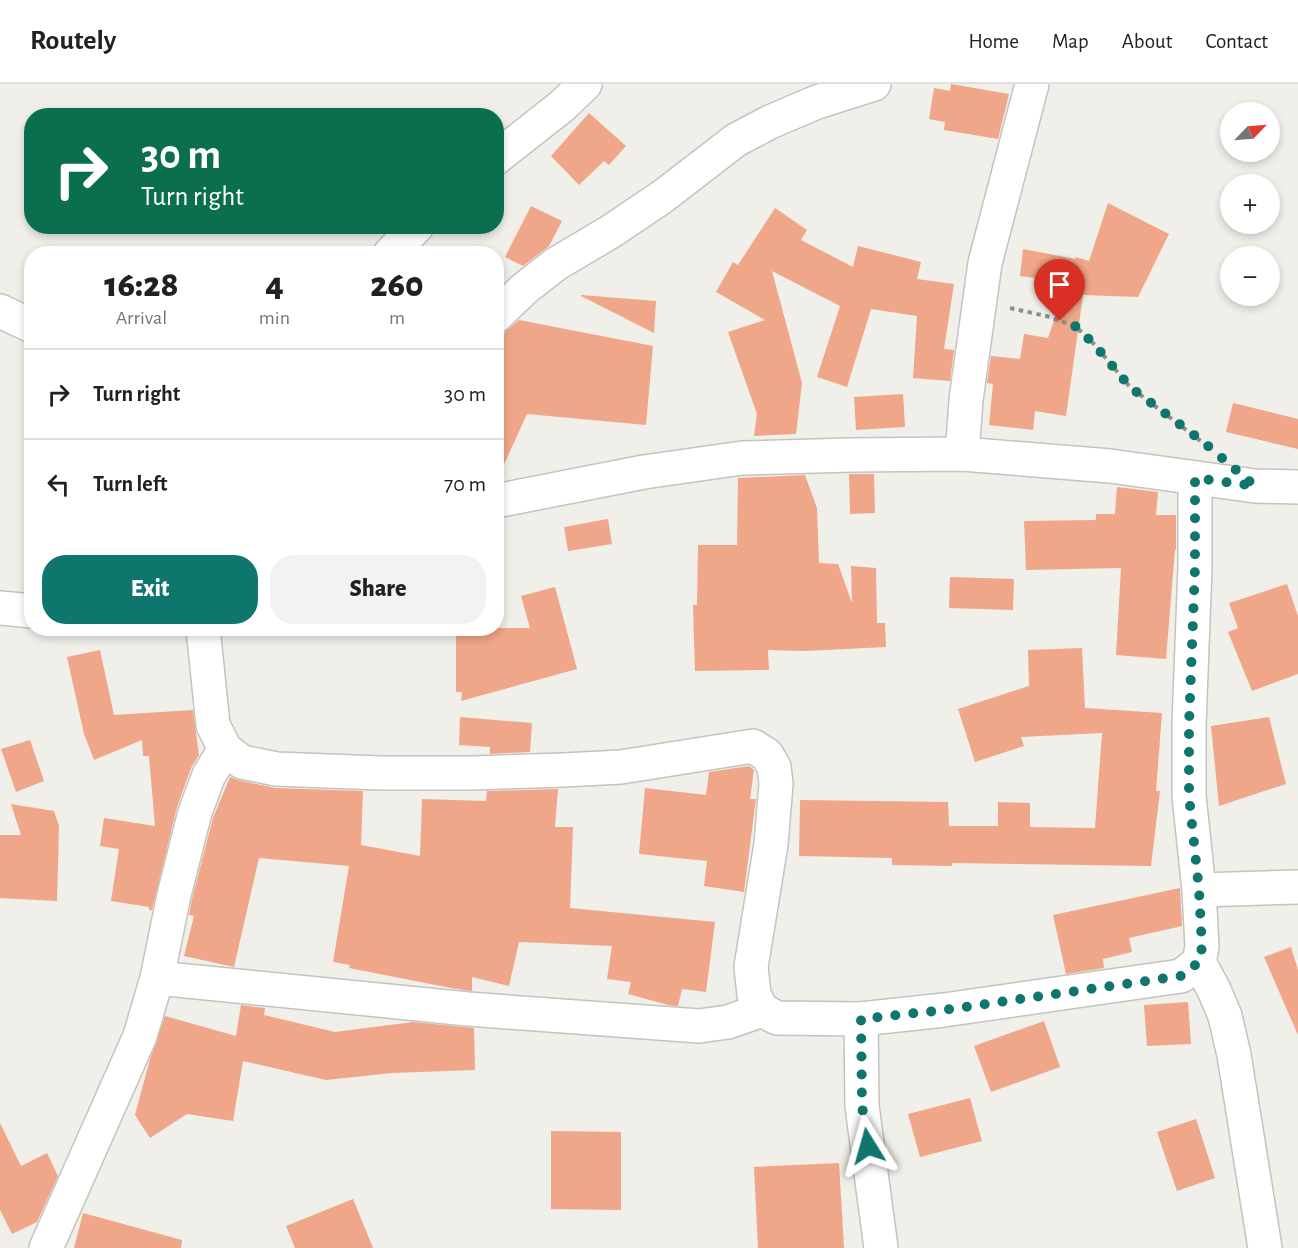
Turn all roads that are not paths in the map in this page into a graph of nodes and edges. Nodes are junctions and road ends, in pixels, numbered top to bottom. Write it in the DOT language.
graph roads {
  1 [pos="585,84"];
  2 [pos="874,84"];
  3 [pos="1032,84"];
  4 [pos="504,152"];
  5 [pos="409,234"];
  6 [pos="398,246"];
  7 [pos="504,308"];
  8 [pos="0,311"];
  9 [pos="24,322"];
  10 [pos="962,454"];
  11 [pos="1195,478"];
  12 [pos="1298,488"];
  13 [pos="504,499"];
  14 [pos="0,608"];
  15 [pos="24,610"];
  16 [pos="204,636"];
  17 [pos="225,749"];
  18 [pos="1298,887"];
  19 [pos="1199,890"];
  20 [pos="1199,962"];
  21 [pos="157,978"];
  22 [pos="762,1010"];
  23 [pos="861,1019"];
  24 [pos="46,1248"];
  25 [pos="881,1248"];
  26 [pos="1265,1248"];
  1 -- 4 [label="street"];
  2 -- 7 [label="street"];
  3 -- 10 [label="street"];
  5 -- 6 [label="street"];
  8 -- 9 [label="street"];
  10 -- 11 [label="street"];
  10 -- 13 [label="street"];
  11 -- 12 [label="street"];
  11 -- 19 [label="street"];
  14 -- 15 [label="street"];
  16 -- 17 [label="street"];
  17 -- 21 [label="street"];
  17 -- 22 [label="street"];
  18 -- 19 [label="street"];
  19 -- 20 [label="street"];
  20 -- 23 [label="street"];
  20 -- 26 [label="street"];
  21 -- 22 [label="street"];
  21 -- 24 [label="street"];
  22 -- 23 [label="street"];
  23 -- 25 [label="street"];
}
